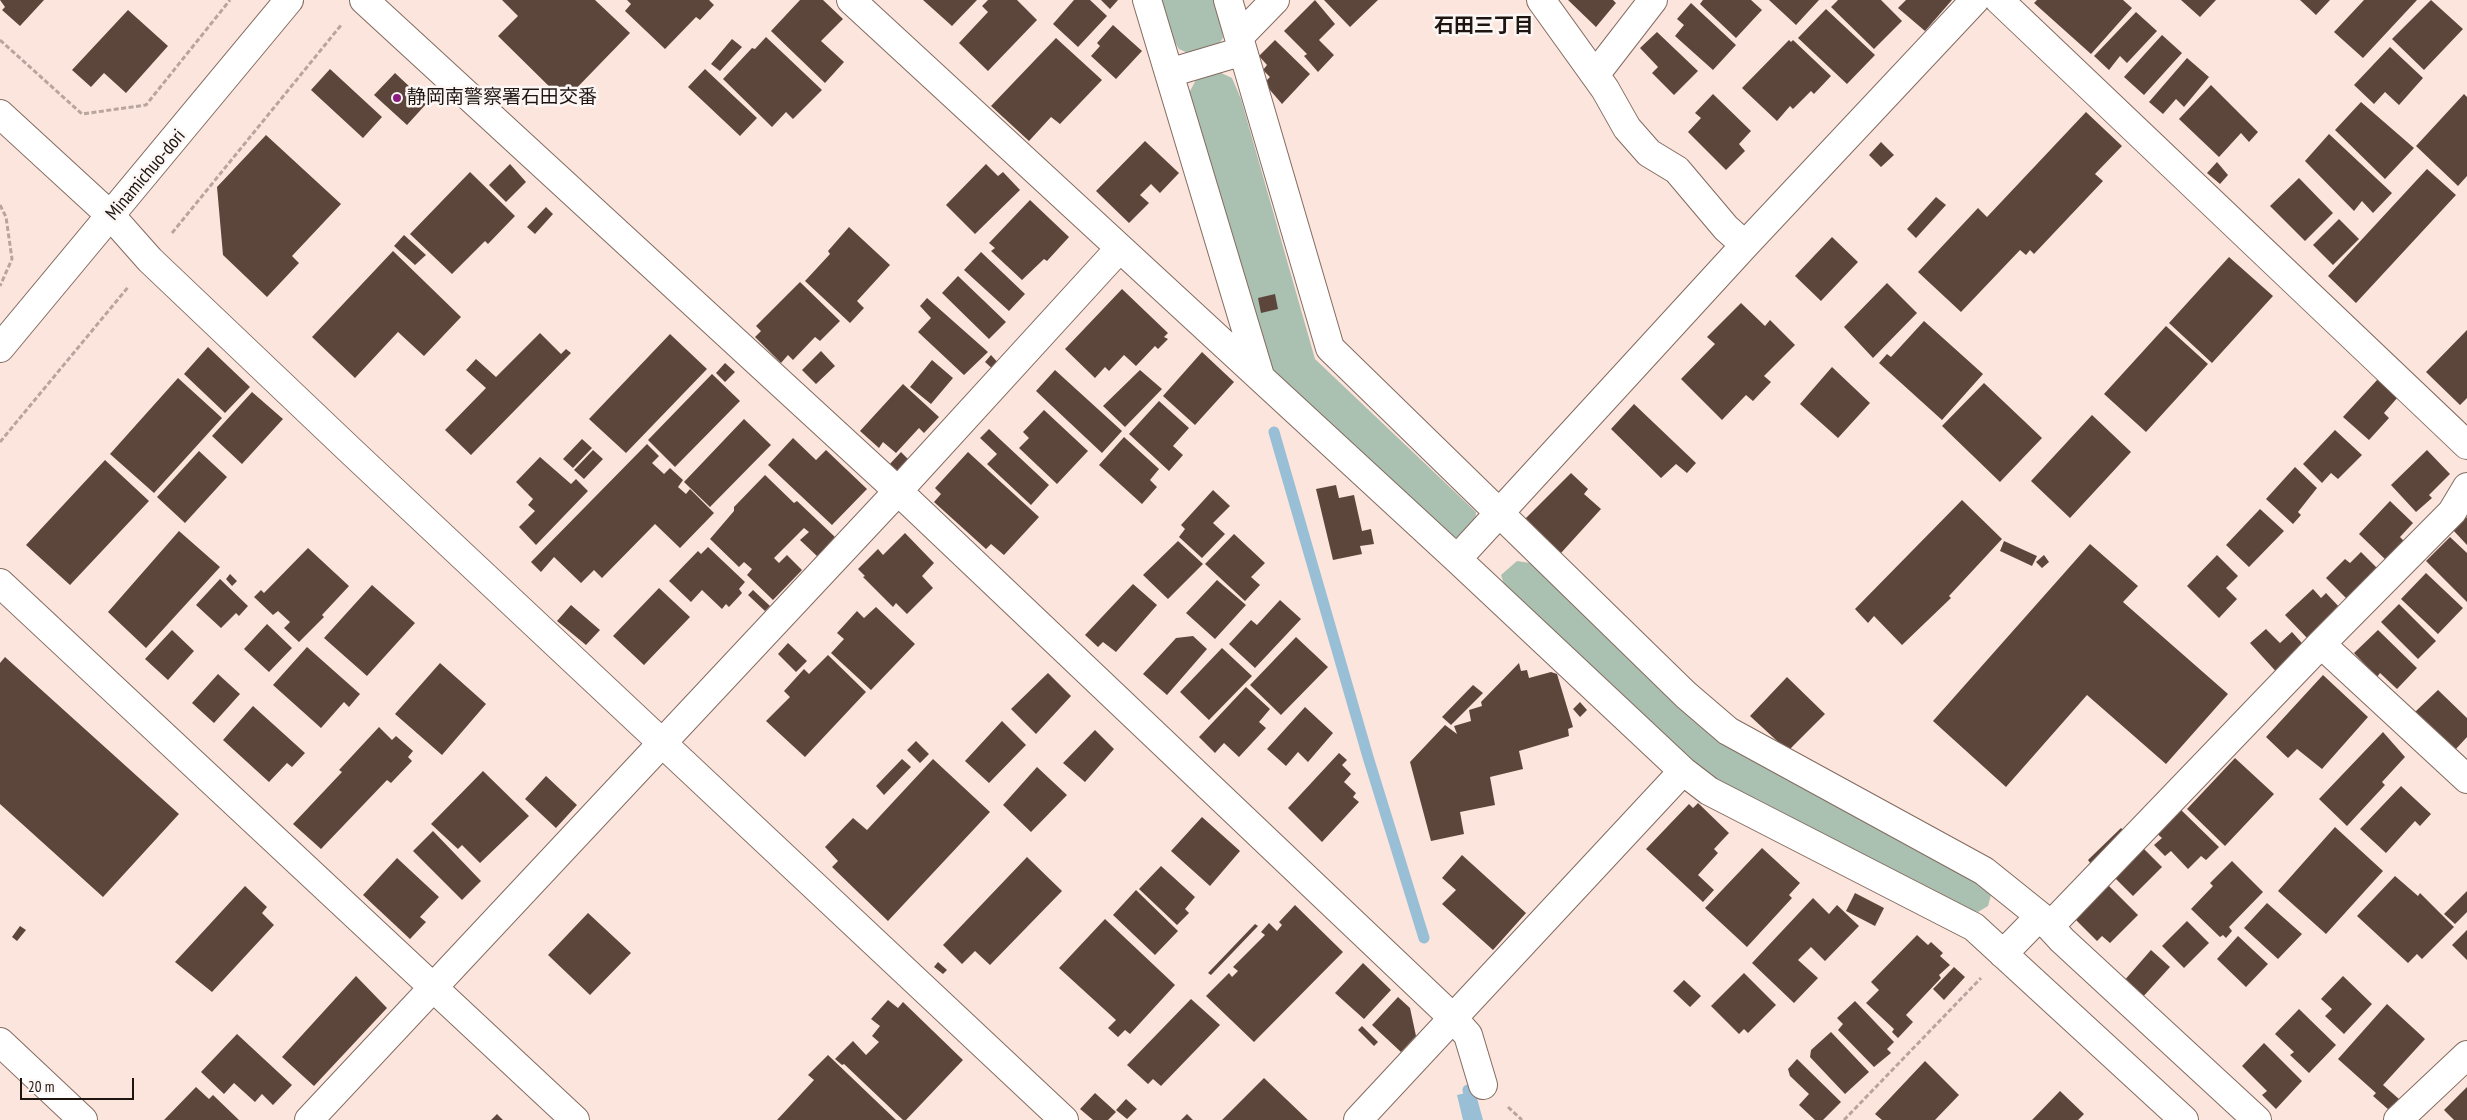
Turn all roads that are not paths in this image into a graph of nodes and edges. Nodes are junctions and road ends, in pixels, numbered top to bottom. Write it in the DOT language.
graph roads {
  1 [pos="290,0"];
  2 [pos="364,0"];
  3 [pos="852,0"];
  4 [pos="1146,0"];
  5 [pos="1228,0"];
  6 [pos="1275,0"];
  7 [pos="1542,0"];
  8 [pos="1653,0"];
  9 [pos="1975,0"];
  10 [pos="1999,0"];
  11 [pos="1241,44"];
  12 [pos="1168,74"];
  13 [pos="1595,75"];
  14 [pos="0,114"];
  15 [pos="111,216"];
  16 [pos="1745,245"];
  17 [pos="1120,248"];
  18 [pos="0,348"];
  19 [pos="1260,377"];
  20 [pos="2467,445"];
  21 [pos="2467,487"];
  22 [pos="898,491"];
  23 [pos="1499,513"];
  24 [pos="1458,559"];
  25 [pos="0,583"];
  26 [pos="2321,644"];
  27 [pos="662,743"];
  28 [pos="1683,771"];
  29 [pos="2467,779"];
  30 [pos="2045,921"];
  31 [pos="2004,954"];
  32 [pos="434,987"];
  33 [pos="1452,1017"];
  34 [pos="0,1042"];
  35 [pos="2467,1055"];
  36 [pos="1483,1085"];
  37 [pos="83,1120"];
  38 [pos="309,1120"];
  39 [pos="575,1120"];
  40 [pos="1064,1120"];
  41 [pos="1358,1120"];
  42 [pos="2184,1120"];
  43 [pos="2257,1120"];
  44 [pos="2398,1120"];
  1 -- 15 [label="street, Minamichuo-dori"];
  2 -- 22 [label="street"];
  3 -- 17 [label="street"];
  4 -- 12 [label="street"];
  5 -- 11 [label="street"];
  6 -- 11 [label="street"];
  7 -- 13 [label="street"];
  8 -- 13 [label="street"];
  9 -- 16 [label="street"];
  10 -- 20 [label="street"];
  11 -- 12 [label="street"];
  11 -- 23 [label="street"];
  12 -- 19 [label="street"];
  13 -- 16 [label="street"];
  14 -- 15 [label="street"];
  15 -- 18 [label="street, Minamichuo-dori"];
  15 -- 27 [label="street"];
  16 -- 23 [label="street"];
  17 -- 19 [label="street"];
  17 -- 22 [label="street"];
  19 -- 24 [label="street"];
  21 -- 26 [label="street"];
  22 -- 27 [label="street"];
  22 -- 33 [label="street"];
  23 -- 24 [label="street"];
  23 -- 30 [label="street"];
  24 -- 28 [label="street"];
  25 -- 32 [label="street"];
  26 -- 29 [label="street"];
  26 -- 30 [label="street"];
  27 -- 32 [label="street"];
  27 -- 40 [label="street"];
  28 -- 31 [label="street"];
  28 -- 33 [label="street"];
  30 -- 31 [label="street"];
  30 -- 43 [label="street"];
  31 -- 42 [label="street"];
  32 -- 38 [label="street"];
  32 -- 39 [label="street"];
  33 -- 36 [label="street"];
  33 -- 41 [label="street"];
  34 -- 37 [label="street"];
  35 -- 44 [label="street"];
}
